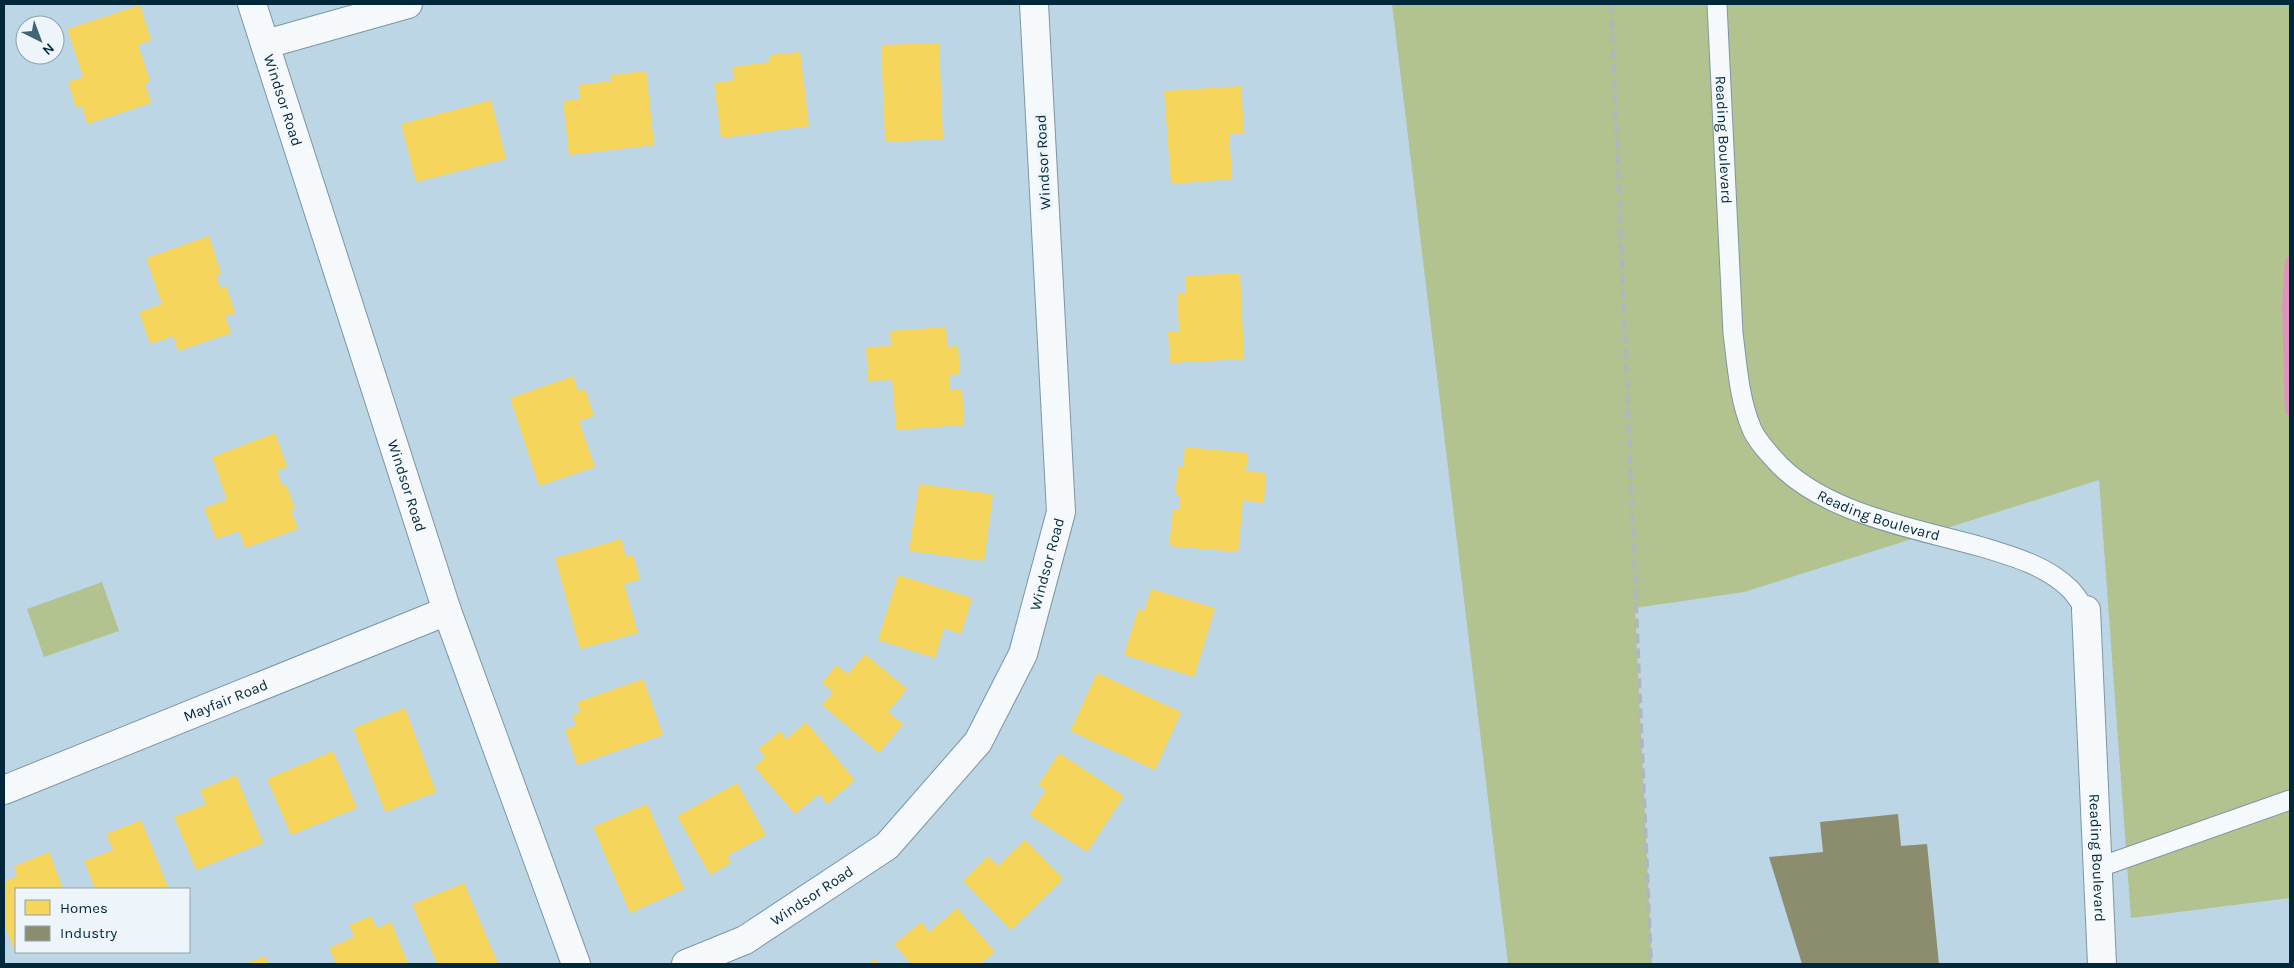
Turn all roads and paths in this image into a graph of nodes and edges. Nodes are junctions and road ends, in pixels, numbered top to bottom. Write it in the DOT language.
graph roads {
  1 [pos="252,4"];
  2 [pos="408,4"];
  3 [pos="1034,4"];
  4 [pos="1717,4"];
  5 [pos="266,44"];
  6 [pos="2086,610"];
  7 [pos="448,611"];
  8 [pos="4,790"];
  9 [pos="2290,800"];
  10 [pos="2097,868"];
  11 [pos="576,964"];
  12 [pos="686,964"];
  13 [pos="2102,964"];
  1 -- 5 [label="street, Windsor Road"];
  2 -- 5 [label="street"];
  3 -- 12 [label="street, Windsor Road"];
  4 -- 6 [label="lane, Reading Boulevard"];
  5 -- 7 [label="street, Windsor Road"];
  6 -- 10 [label="street, Reading Boulevard"];
  7 -- 8 [label="street, Mayfair Road"];
  7 -- 11 [label="street, Windsor Road"];
  9 -- 10 [label="lane"];
  10 -- 13 [label="street, Reading Boulevard"];
}
